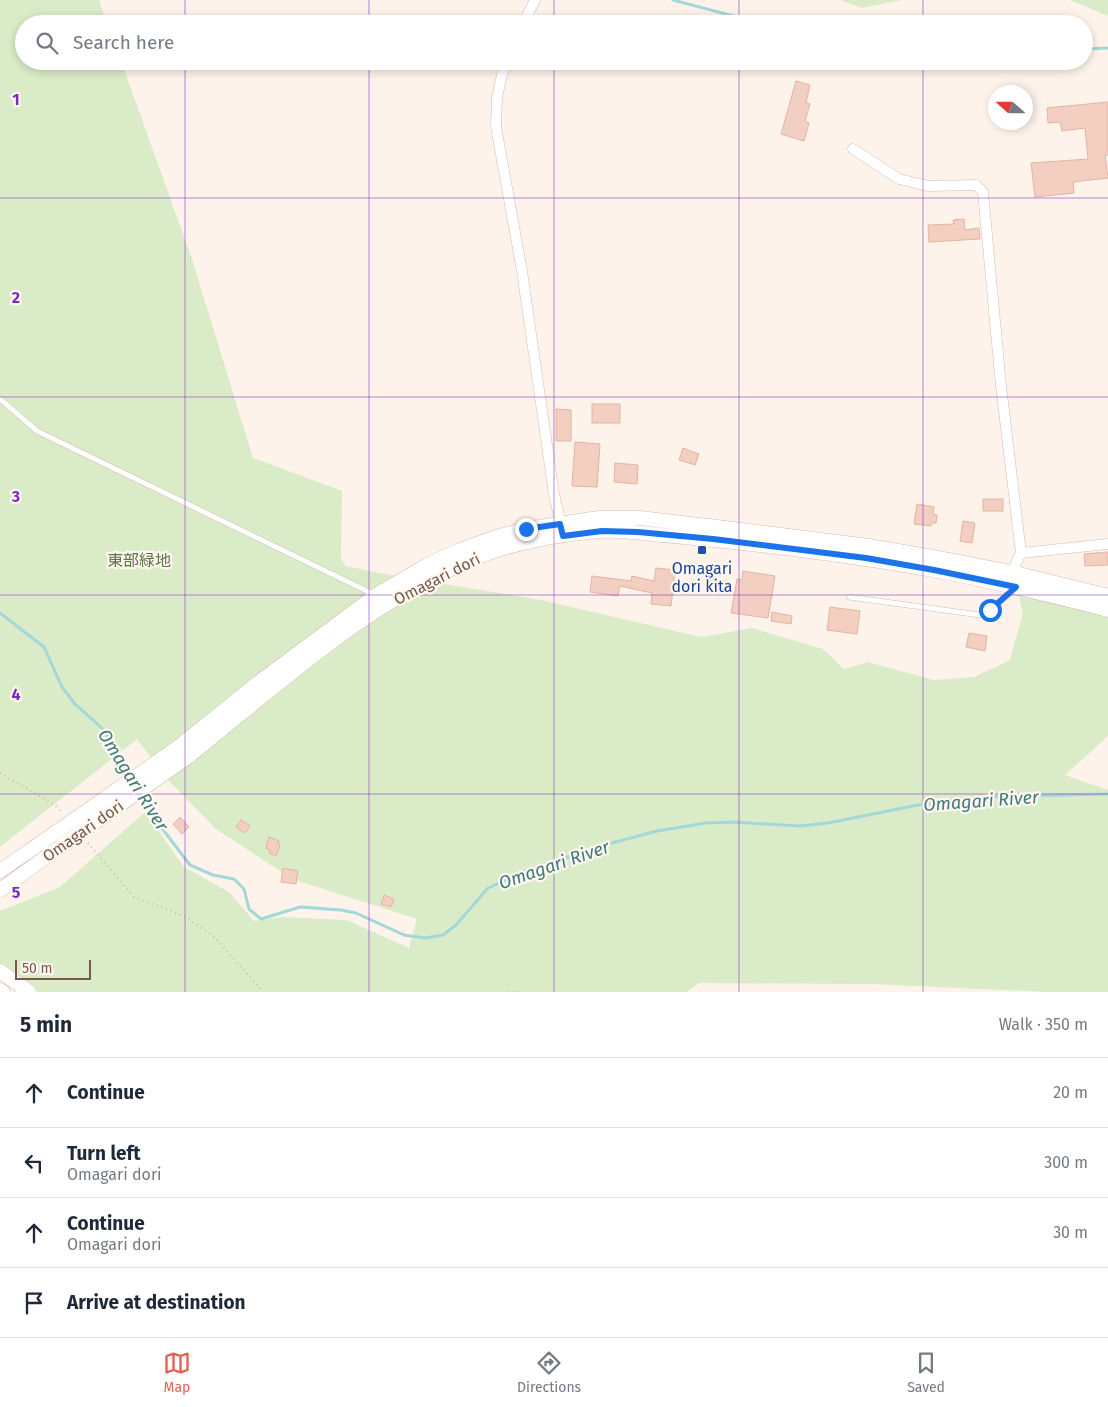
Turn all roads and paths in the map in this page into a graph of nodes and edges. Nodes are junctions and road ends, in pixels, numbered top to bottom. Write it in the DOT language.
graph roads {
  1 [pos="535,0"];
  2 [pos="528,15"];
  3 [pos="504,70"];
  4 [pos="853,149"];
  5 [pos="0,399"];
  6 [pos="562,530"];
  7 [pos="1108,544"];
  8 [pos="1021,553"];
  9 [pos="1011,581"];
  10 [pos="376,595"];
  11 [pos="1108,596"];
  12 [pos="849,597"];
  13 [pos="1108,610"];
  14 [pos="185,750"];
  15 [pos="0,774"];
  16 [pos="67,819"];
  17 [pos="85,840"];
  18 [pos="49,846"];
  19 [pos="0,871"];
  20 [pos="0,890"];
  21 [pos="0,971"];
  22 [pos="29,992"];
  23 [pos="264,992"];
  24 [pos="508,992"];
  25 [pos="519,992"];
  1 -- 2 [label="street"];
  3 -- 6 [label="street"];
  4 -- 8 [label="street"];
  5 -- 10 [label="lane"];
  6 -- 9 [label="street, Omagari dori"];
  6 -- 10 [label="street, Omagari dori"];
  6 -- 14 [label="street, Omagari dori"];
  7 -- 8 [label="street"];
  8 -- 9 [label="street"];
  9 -- 11 [label="street, Omagari dori"];
  9 -- 12 [label="lane"];
  9 -- 13 [label="street, Omagari dori"];
  10 -- 14 [label="street, Omagari dori"];
  14 -- 18 [label="street, Omagari dori, bridge"];
  15 -- 16 [label="path"];
  17 -- 23 [label="path"];
  18 -- 19 [label="street, Omagari dori"];
  18 -- 20 [label="street, Omagari dori"];
  21 -- 22 [label="street"];
  24 -- 25 [label="path"];
}
